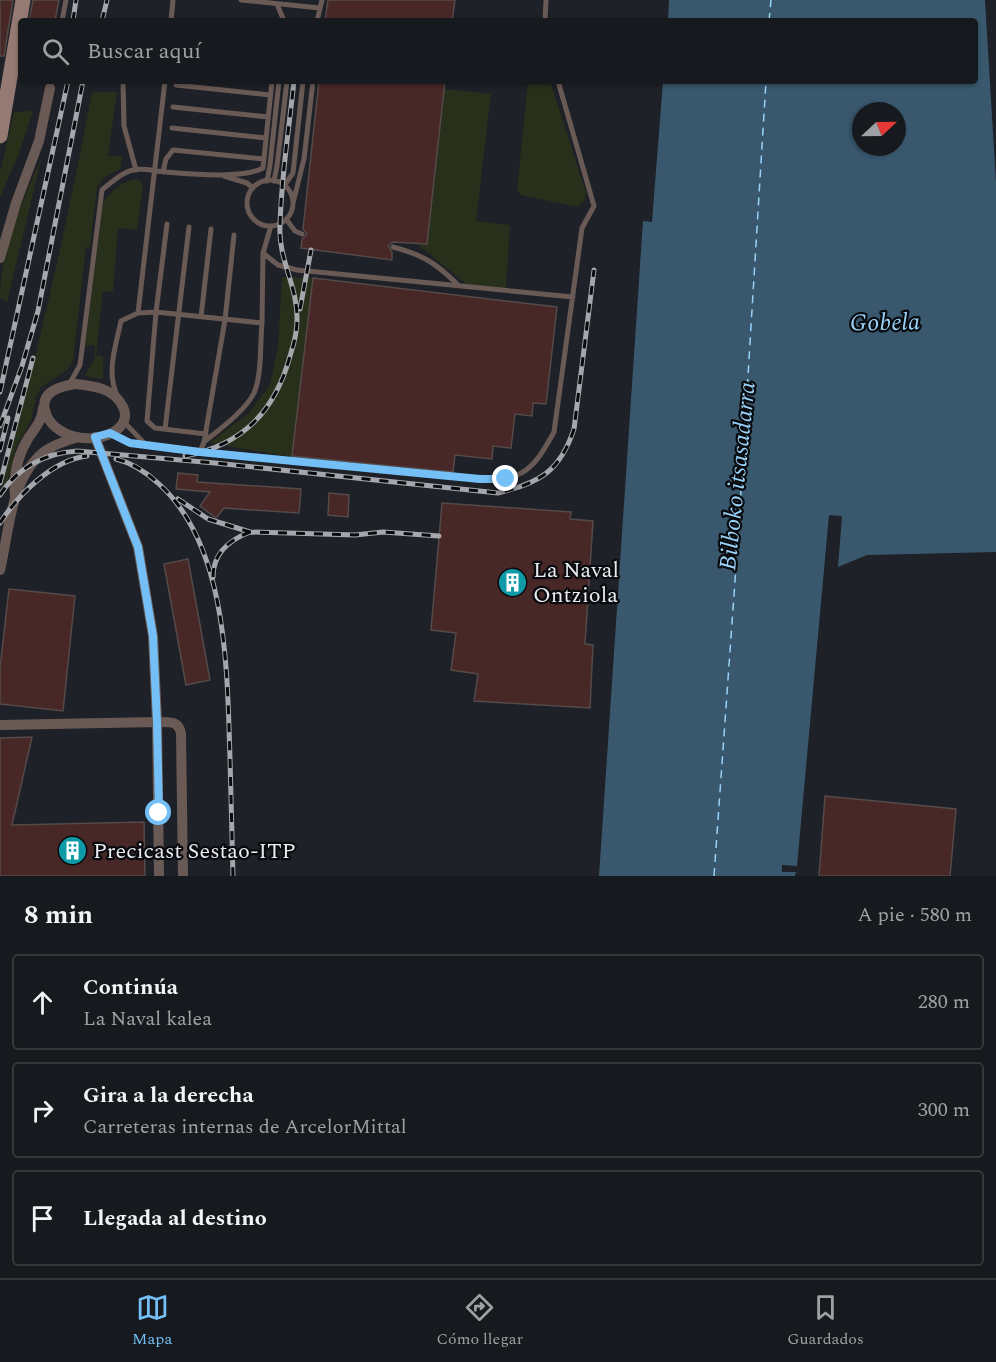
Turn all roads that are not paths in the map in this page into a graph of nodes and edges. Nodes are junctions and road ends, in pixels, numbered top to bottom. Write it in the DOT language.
graph roads {
  1 [pos="23,0"];
  2 [pos="66,0"];
  3 [pos="173,0"];
  4 [pos="241,0"];
  5 [pos="322,0"];
  6 [pos="546,0"];
  7 [pos="303,3"];
  8 [pos="277,4"];
  9 [pos="320,9"];
  10 [pos="19,18"];
  11 [pos="63,18"];
  12 [pos="171,18"];
  13 [pos="283,18"];
  14 [pos="318,18"];
  15 [pos="545,18"];
  16 [pos="18,22"];
  17 [pos="5,79"];
  18 [pos="123,84"];
  19 [pos="165,84"];
  20 [pos="272,84"];
  21 [pos="279,84"];
  22 [pos="286,84"];
  23 [pos="303,84"];
  24 [pos="313,84"];
  25 [pos="559,84"];
  26 [pos="51,85"];
  27 [pos="176,85"];
  28 [pos="270,95"];
  29 [pos="173,106"];
  30 [pos="268,117"];
  31 [pos="172,128"];
  32 [pos="0,136"];
  33 [pos="266,138"];
  34 [pos="264,159"];
  35 [pos="136,170"];
  36 [pos="154,170"];
  37 [pos="163,172"];
  38 [pos="219,175"];
  39 [pos="267,180"];
  40 [pos="274,181"];
  41 [pos="284,186"];
  42 [pos="253,188"];
  43 [pos="293,205"];
  44 [pos="286,219"];
  45 [pos="167,224"];
  46 [pos="271,226"];
  47 [pos="189,227"];
  48 [pos="212,229"];
  49 [pos="302,234"];
  50 [pos="234,236"];
  51 [pos="393,247"];
  52 [pos="263,253"];
  53 [pos="0,258"];
  54 [pos="458,285"];
  55 [pos="573,297"];
  56 [pos="156,312"];
  57 [pos="138,313"];
  58 [pos="180,315"];
  59 [pos="201,317"];
  60 [pos="225,320"];
  61 [pos="262,323"];
  62 [pos="69,385"];
  63 [pos="119,399"];
  64 [pos="44,407"];
  65 [pos="124,422"];
  66 [pos="165,429"];
  67 [pos="110,433"];
  68 [pos="206,434"];
  69 [pos="79,437"];
  70 [pos="95,437"];
  71 [pos="204,441"];
  72 [pos="146,445"];
  73 [pos="200,452"];
  74 [pos="15,496"];
  75 [pos="0,570"];
  76 [pos="157,722"];
  77 [pos="0,724"];
  78 [pos="159,876"];
  79 [pos="183,876"];
  1 -- 10 [label="street"];
  2 -- 11 [label="lane"];
  3 -- 12 [label="lane"];
  4 -- 8 [label="lane"];
  5 -- 9 [label="lane"];
  6 -- 15 [label="lane"];
  7 -- 8 [label="lane"];
  7 -- 9 [label="lane"];
  8 -- 13 [label="lane"];
  9 -- 14 [label="lane"];
  16 -- 17 [label="street"];
  17 -- 32 [label="street"];
  18 -- 35 [label="lane"];
  19 -- 36 [label="lane"];
  20 -- 28 [label="lane"];
  21 -- 39 [label="lane"];
  22 -- 40 [label="lane"];
  23 -- 41 [label="lane"];
  24 -- 43 [label="lane"];
  25 -- 55 [label="lane"];
  26 -- 53 [label="street"];
  27 -- 28 [label="lane"];
  28 -- 30 [label="lane"];
  29 -- 30 [label="lane"];
  30 -- 33 [label="lane"];
  31 -- 33 [label="lane"];
  33 -- 34 [label="lane"];
  34 -- 37 [label="lane"];
  34 -- 38 [label="lane"];
  35 -- 36 [label="lane"];
  35 -- 62 [label="lane"];
  36 -- 37 [label="lane"];
  36 -- 57 [label="lane"];
  37 -- 38 [label="lane"];
  38 -- 42 [label="lane"];
  39 -- 40 [label="lane"];
  39 -- 42 [label="lane"];
  40 -- 41 [label="lane"];
  41 -- 43 [label="lane"];
  42 -- 46 [label="lane"];
  43 -- 44 [label="lane"];
  44 -- 46 [label="lane"];
  44 -- 49 [label="lane"];
  45 -- 56 [label="lane"];
  46 -- 52 [label="lane"];
  47 -- 58 [label="lane"];
  48 -- 59 [label="lane"];
  50 -- 60 [label="lane"];
  51 -- 54 [label="lane"];
  52 -- 54 [label="lane"];
  52 -- 61 [label="lane"];
  54 -- 55 [label="lane"];
  55 -- 73 [label="lane"];
  56 -- 57 [label="lane"];
  56 -- 58 [label="lane"];
  56 -- 66 [label="lane"];
  57 -- 63 [label="lane"];
  58 -- 59 [label="lane"];
  58 -- 66 [label="lane"];
  59 -- 60 [label="lane"];
  60 -- 61 [label="lane"];
  60 -- 68 [label="lane"];
  61 -- 71 [label="lane"];
  62 -- 63 [label="street"];
  62 -- 64 [label="street"];
  63 -- 65 [label="street"];
  64 -- 69 [label="street"];
  64 -- 74 [label="street"];
  65 -- 67 [label="street"];
  65 -- 72 [label="lane"];
  66 -- 68 [label="lane"];
  67 -- 70 [label="street"];
  67 -- 72 [label="lane"];
  68 -- 71 [label="lane"];
  69 -- 70 [label="street"];
  69 -- 74 [label="street"];
  70 -- 76 [label="street"];
  71 -- 73 [label="lane"];
  72 -- 73 [label="lane"];
  74 -- 75 [label="street"];
  76 -- 77 [label="street"];
  76 -- 78 [label="street"];
  76 -- 79 [label="street"];
}
